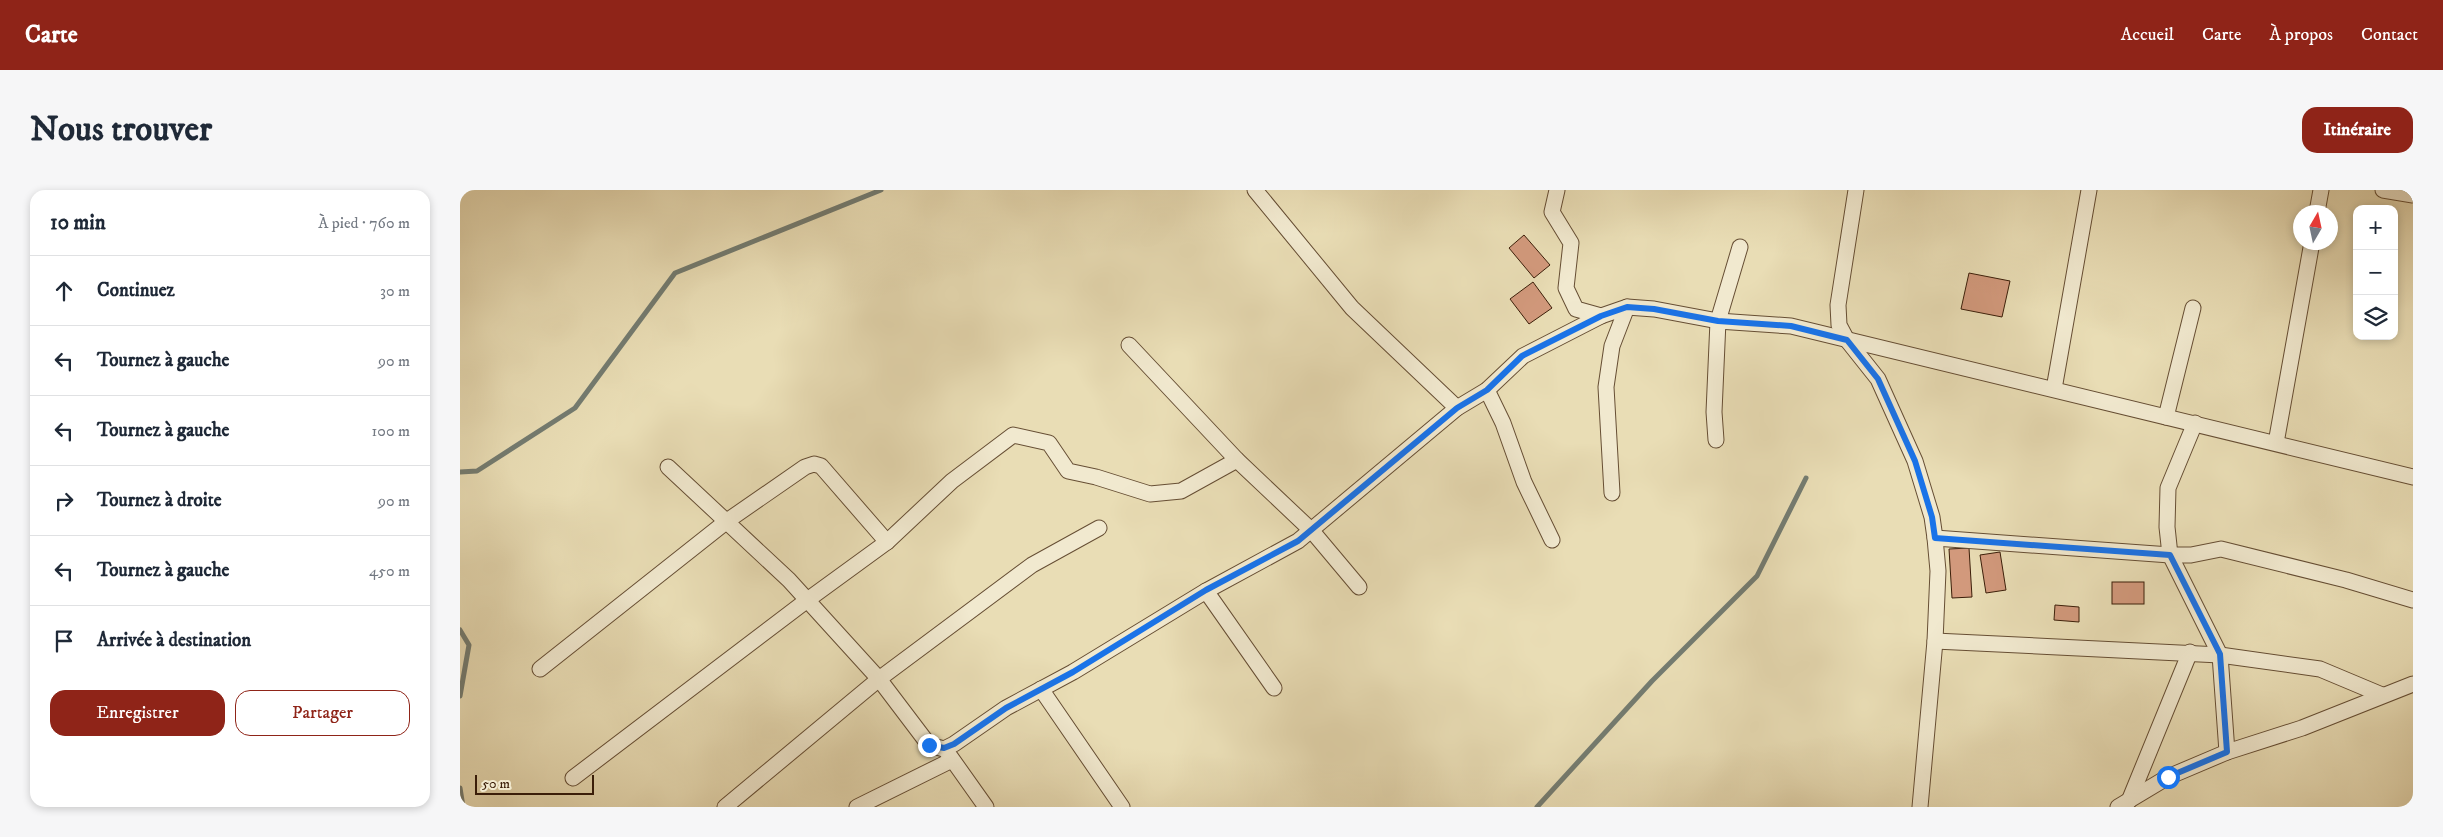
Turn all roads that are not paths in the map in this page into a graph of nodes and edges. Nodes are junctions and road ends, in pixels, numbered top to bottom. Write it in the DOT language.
graph roads {
  1 [pos="1255,190"];
  2 [pos="1557,190"];
  3 [pos="1856,190"];
  4 [pos="2089,190"];
  5 [pos="2321,190"];
  6 [pos="2382,190"];
  7 [pos="2413,195"];
  8 [pos="2318,205"];
  9 [pos="1740,246"];
  10 [pos="2311,250"];
  11 [pos="1627,307"];
  12 [pos="2192,308"];
  13 [pos="1601,316"];
  14 [pos="1718,321"];
  15 [pos="1847,340"];
  16 [pos="1129,345"];
  17 [pos="2054,389"];
  18 [pos="1487,390"];
  19 [pos="1457,408"];
  20 [pos="2166,417"];
  21 [pos="2195,423"];
  22 [pos="1716,440"];
  23 [pos="2276,443"];
  24 [pos="1237,460"];
  25 [pos="668,467"];
  26 [pos="2413,478"];
  27 [pos="1612,493"];
  28 [pos="727,521"];
  29 [pos="1099,528"];
  30 [pos="1312,531"];
  31 [pos="1935,538"];
  32 [pos="1552,540"];
  33 [pos="887,542"];
  34 [pos="2170,555"];
  35 [pos="1359,587"];
  36 [pos="1206,590"];
  37 [pos="806,600"];
  38 [pos="2413,600"];
  39 [pos="1935,641"];
  40 [pos="2190,652"];
  41 [pos="2220,654"];
  42 [pos="540,668"];
  43 [pos="879,679"];
  44 [pos="2413,684"];
  45 [pos="1274,688"];
  46 [pos="1041,690"];
  47 [pos="2382,695"];
  48 [pos="2227,752"];
  49 [pos="948,754"];
  50 [pos="573,778"];
  51 [pos="874,803"];
  52 [pos="2123,804"];
  53 [pos="725,807"];
  54 [pos="857,807"];
  55 [pos="986,807"];
  56 [pos="1122,807"];
  57 [pos="1920,807"];
  1 -- 19 [label="street"];
  2 -- 13 [label="street"];
  3 -- 15 [label="street"];
  4 -- 17 [label="street"];
  5 -- 8 [label="street"];
  6 -- 7 [label="street"];
  9 -- 14 [label="street"];
  10 -- 23 [label="street"];
  11 -- 13 [label="street"];
  11 -- 14 [label="street"];
  11 -- 27 [label="street"];
  12 -- 20 [label="street"];
  13 -- 18 [label="street"];
  14 -- 15 [label="street"];
  14 -- 22 [label="street"];
  15 -- 17 [label="street"];
  15 -- 31 [label="street"];
  16 -- 24 [label="street"];
  17 -- 20 [label="street"];
  18 -- 19 [label="street"];
  18 -- 32 [label="street"];
  19 -- 30 [label="street"];
  20 -- 21 [label="street"];
  21 -- 23 [label="street"];
  21 -- 34 [label="street"];
  23 -- 26 [label="street"];
  24 -- 30 [label="street"];
  24 -- 33 [label="street"];
  25 -- 28 [label="street"];
  28 -- 33 [label="street"];
  28 -- 37 [label="street"];
  28 -- 42 [label="street"];
  29 -- 43 [label="street"];
  30 -- 35 [label="street"];
  30 -- 36 [label="street"];
  31 -- 34 [label="street"];
  31 -- 39 [label="street"];
  33 -- 37 [label="street"];
  34 -- 38 [label="street"];
  34 -- 41 [label="street"];
  36 -- 45 [label="street"];
  36 -- 46 [label="street"];
  37 -- 43 [label="street"];
  37 -- 50 [label="street"];
  39 -- 40 [label="street"];
  39 -- 57 [label="street"];
  40 -- 41 [label="street"];
  40 -- 52 [label="street"];
  41 -- 47 [label="street"];
  41 -- 48 [label="street"];
  43 -- 49 [label="street"];
  43 -- 53 [label="street"];
  44 -- 47 [label="street"];
  46 -- 49 [label="street"];
  46 -- 56 [label="street"];
  47 -- 48 [label="street"];
  48 -- 52 [label="street"];
  49 -- 51 [label="street"];
  49 -- 55 [label="street"];
  51 -- 54 [label="street"];
}
